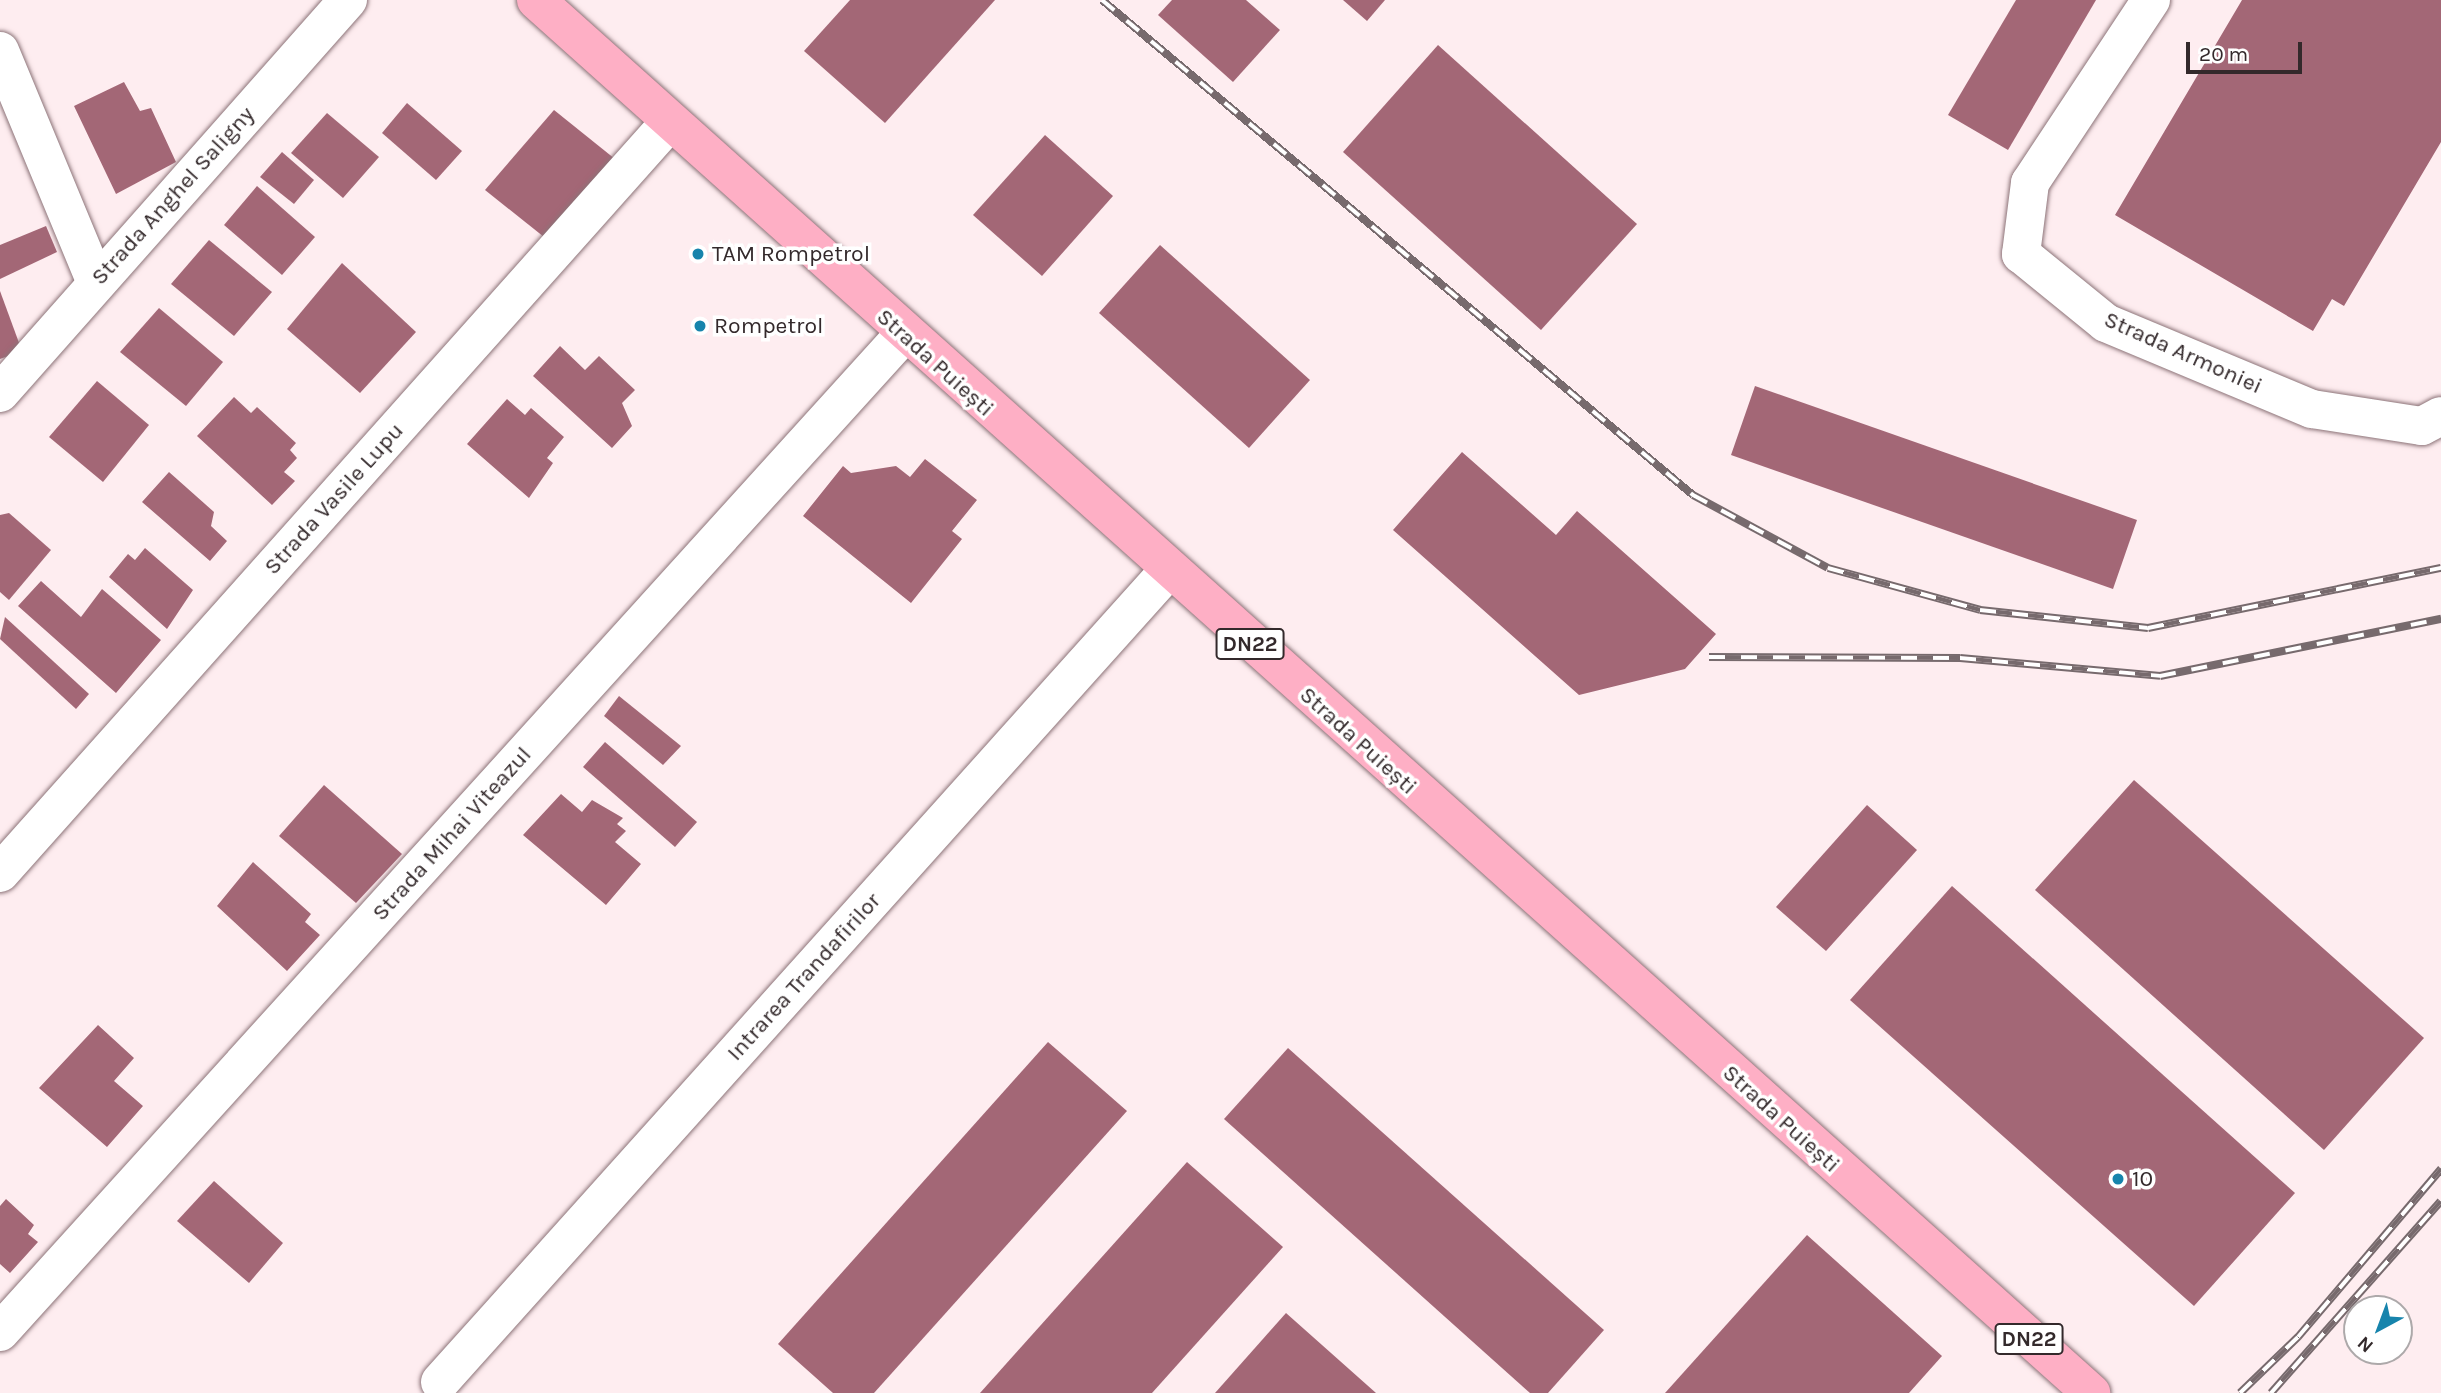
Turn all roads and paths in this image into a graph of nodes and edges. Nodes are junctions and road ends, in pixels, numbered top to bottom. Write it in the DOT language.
graph roads {
  1 [pos="348,0"];
  2 [pos="536,0"];
  3 [pos="2151,0"];
  4 [pos="0,51"];
  5 [pos="668,124"];
  6 [pos="96,283"];
  7 [pos="903,335"];
  8 [pos="0,393"];
  9 [pos="2441,416"];
  10 [pos="1168,571"];
  11 [pos="0,873"];
  12 [pos="0,1332"];
  13 [pos="440,1382"];
  14 [pos="2091,1393"];
  1 -- 6 [label="street, Strada Anghel Saligny"];
  2 -- 5 [label="main road, Strada Puiești / DN22"];
  3 -- 9 [label="street, Strada Armoniei"];
  4 -- 6 [label="street"];
  5 -- 7 [label="main road, Strada Puiești / DN22"];
  5 -- 11 [label="street, Strada Vasile Lupu"];
  6 -- 8 [label="street, Strada Anghel Saligny"];
  7 -- 10 [label="main road, Strada Puiești / DN22"];
  7 -- 12 [label="street, Strada Mihai Viteazul"];
  10 -- 13 [label="street, Intrarea Trandafirilor"];
  10 -- 14 [label="main road, Strada Puiești / DN22"];
}
